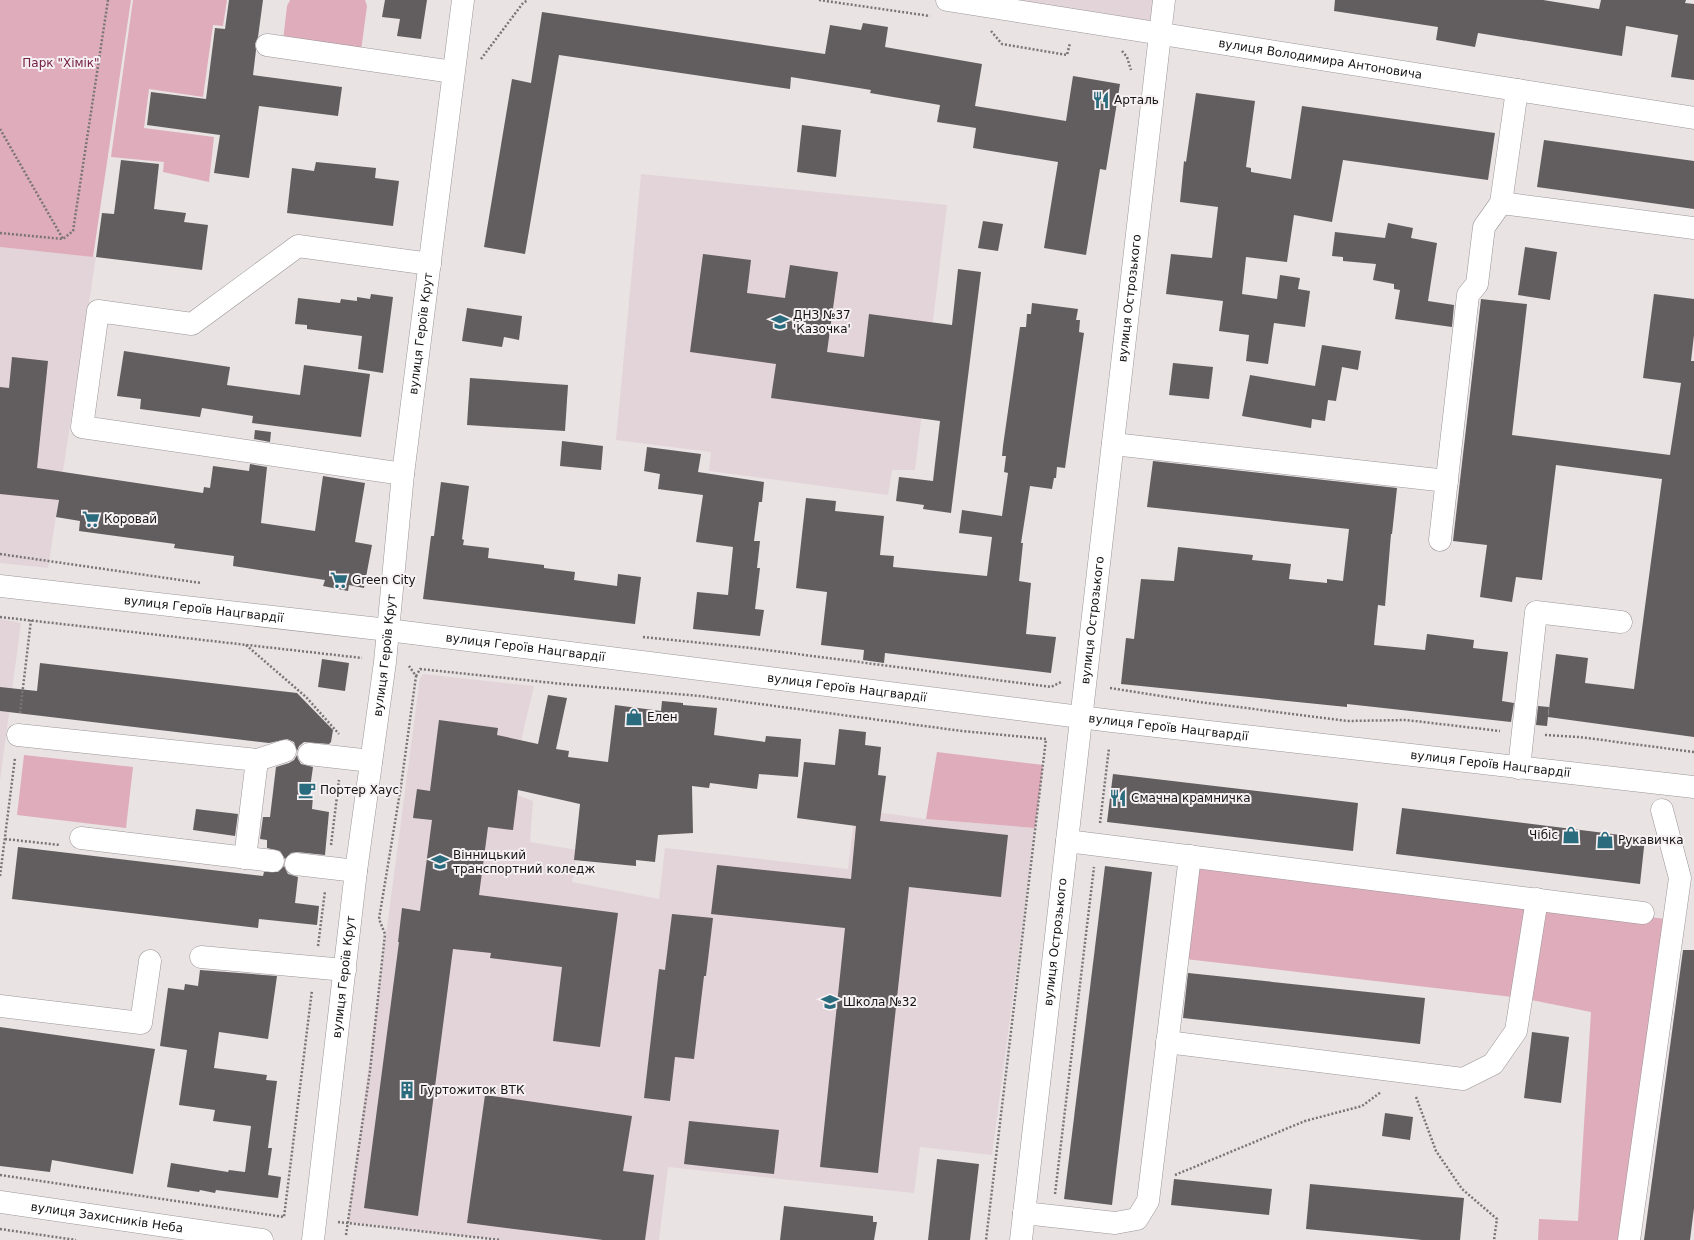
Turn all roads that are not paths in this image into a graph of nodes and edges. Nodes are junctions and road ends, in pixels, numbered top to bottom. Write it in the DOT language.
graph roads {
  1 [pos="463,0"];
  2 [pos="947,0"];
  3 [pos="1164,0"];
  4 [pos="1160,34"];
  5 [pos="267,45"];
  6 [pos="453,72"];
  7 [pos="1517,90"];
  8 [pos="1694,118"];
  9 [pos="1501,203"];
  10 [pos="1694,228"];
  11 [pos="430,264"];
  12 [pos="1113,444"];
  13 [pos="403,474"];
  14 [pos="1447,481"];
  15 [pos="1440,540"];
  16 [pos="0,586"];
  17 [pos="1621,622"];
  18 [pos="388,630"];
  19 [pos="1081,717"];
  20 [pos="18,735"];
  21 [pos="285,751"];
  22 [pos="309,754"];
  23 [pos="256,760"];
  24 [pos="371,761"];
  25 [pos="1519,768"];
  26 [pos="1694,787"];
  27 [pos="1662,810"];
  28 [pos="81,838"];
  29 [pos="1067,841"];
  30 [pos="1190,856"];
  31 [pos="245,858"];
  32 [pos="273,861"];
  33 [pos="296,864"];
  34 [pos="356,871"];
  35 [pos="1537,899"];
  36 [pos="1643,913"];
  37 [pos="201,957"];
  38 [pos="150,961"];
  39 [pos="345,970"];
  40 [pos="0,1006"];
  41 [pos="1167,1042"];
  42 [pos="0,1202"];
  43 [pos="1024,1213"];
  44 [pos="262,1240"];
  45 [pos="313,1240"];
  46 [pos="1021,1240"];
  47 [pos="1629,1240"];
  1 -- 6 [label="street, вулиця Героїв Крут"];
  2 -- 4 [label="street, вулиця Володимира Антоновича"];
  3 -- 4 [label="street, вулиця Острозького"];
  4 -- 7 [label="street, вулиця Володимира Антоновича"];
  4 -- 12 [label="street, вулиця Острозького"];
  5 -- 6 [label="street"];
  6 -- 11 [label="street, вулиця Героїв Крут"];
  7 -- 8 [label="street, вулиця Володимира Антоновича"];
  7 -- 9 [label="street"];
  9 -- 10 [label="street"];
  9 -- 14 [label="street"];
  11 -- 13 [label="street, вулиця Героїв Крут"];
  11 -- 13 [label="street"];
  12 -- 14 [label="street"];
  12 -- 19 [label="street, вулиця Острозького"];
  13 -- 18 [label="street, вулиця Героїв Крут"];
  14 -- 15 [label="street"];
  16 -- 18 [label="street, вулиця Героїв Нацгвардії"];
  17 -- 25 [label="street"];
  18 -- 19 [label="street, вулиця Героїв Нацгвардії"];
  18 -- 24 [label="street, вулиця Героїв Крут"];
  19 -- 25 [label="street, вулиця Героїв Нацгвардії"];
  19 -- 29 [label="street, вулиця Острозького"];
  20 -- 23 [label="street"];
  21 -- 23 [label="street"];
  22 -- 24 [label="street"];
  23 -- 31 [label="street"];
  24 -- 34 [label="street, вулиця Героїв Крут"];
  25 -- 26 [label="street, вулиця Героїв Нацгвардії"];
  27 -- 47 [label="street"];
  28 -- 31 [label="street"];
  29 -- 30 [label="street"];
  29 -- 43 [label="street, вулиця Острозького"];
  30 -- 35 [label="street"];
  30 -- 41 [label="street"];
  31 -- 32 [label="street"];
  33 -- 34 [label="street"];
  34 -- 39 [label="street, вулиця Героїв Крут"];
  35 -- 36 [label="street"];
  35 -- 41 [label="street"];
  37 -- 39 [label="street"];
  38 -- 40 [label="street"];
  39 -- 45 [label="street, вулиця Героїв Крут"];
  41 -- 43 [label="street"];
  42 -- 44 [label="street, вулиця Захисників Неба"];
  43 -- 46 [label="street, вулиця Острозького"];
}
